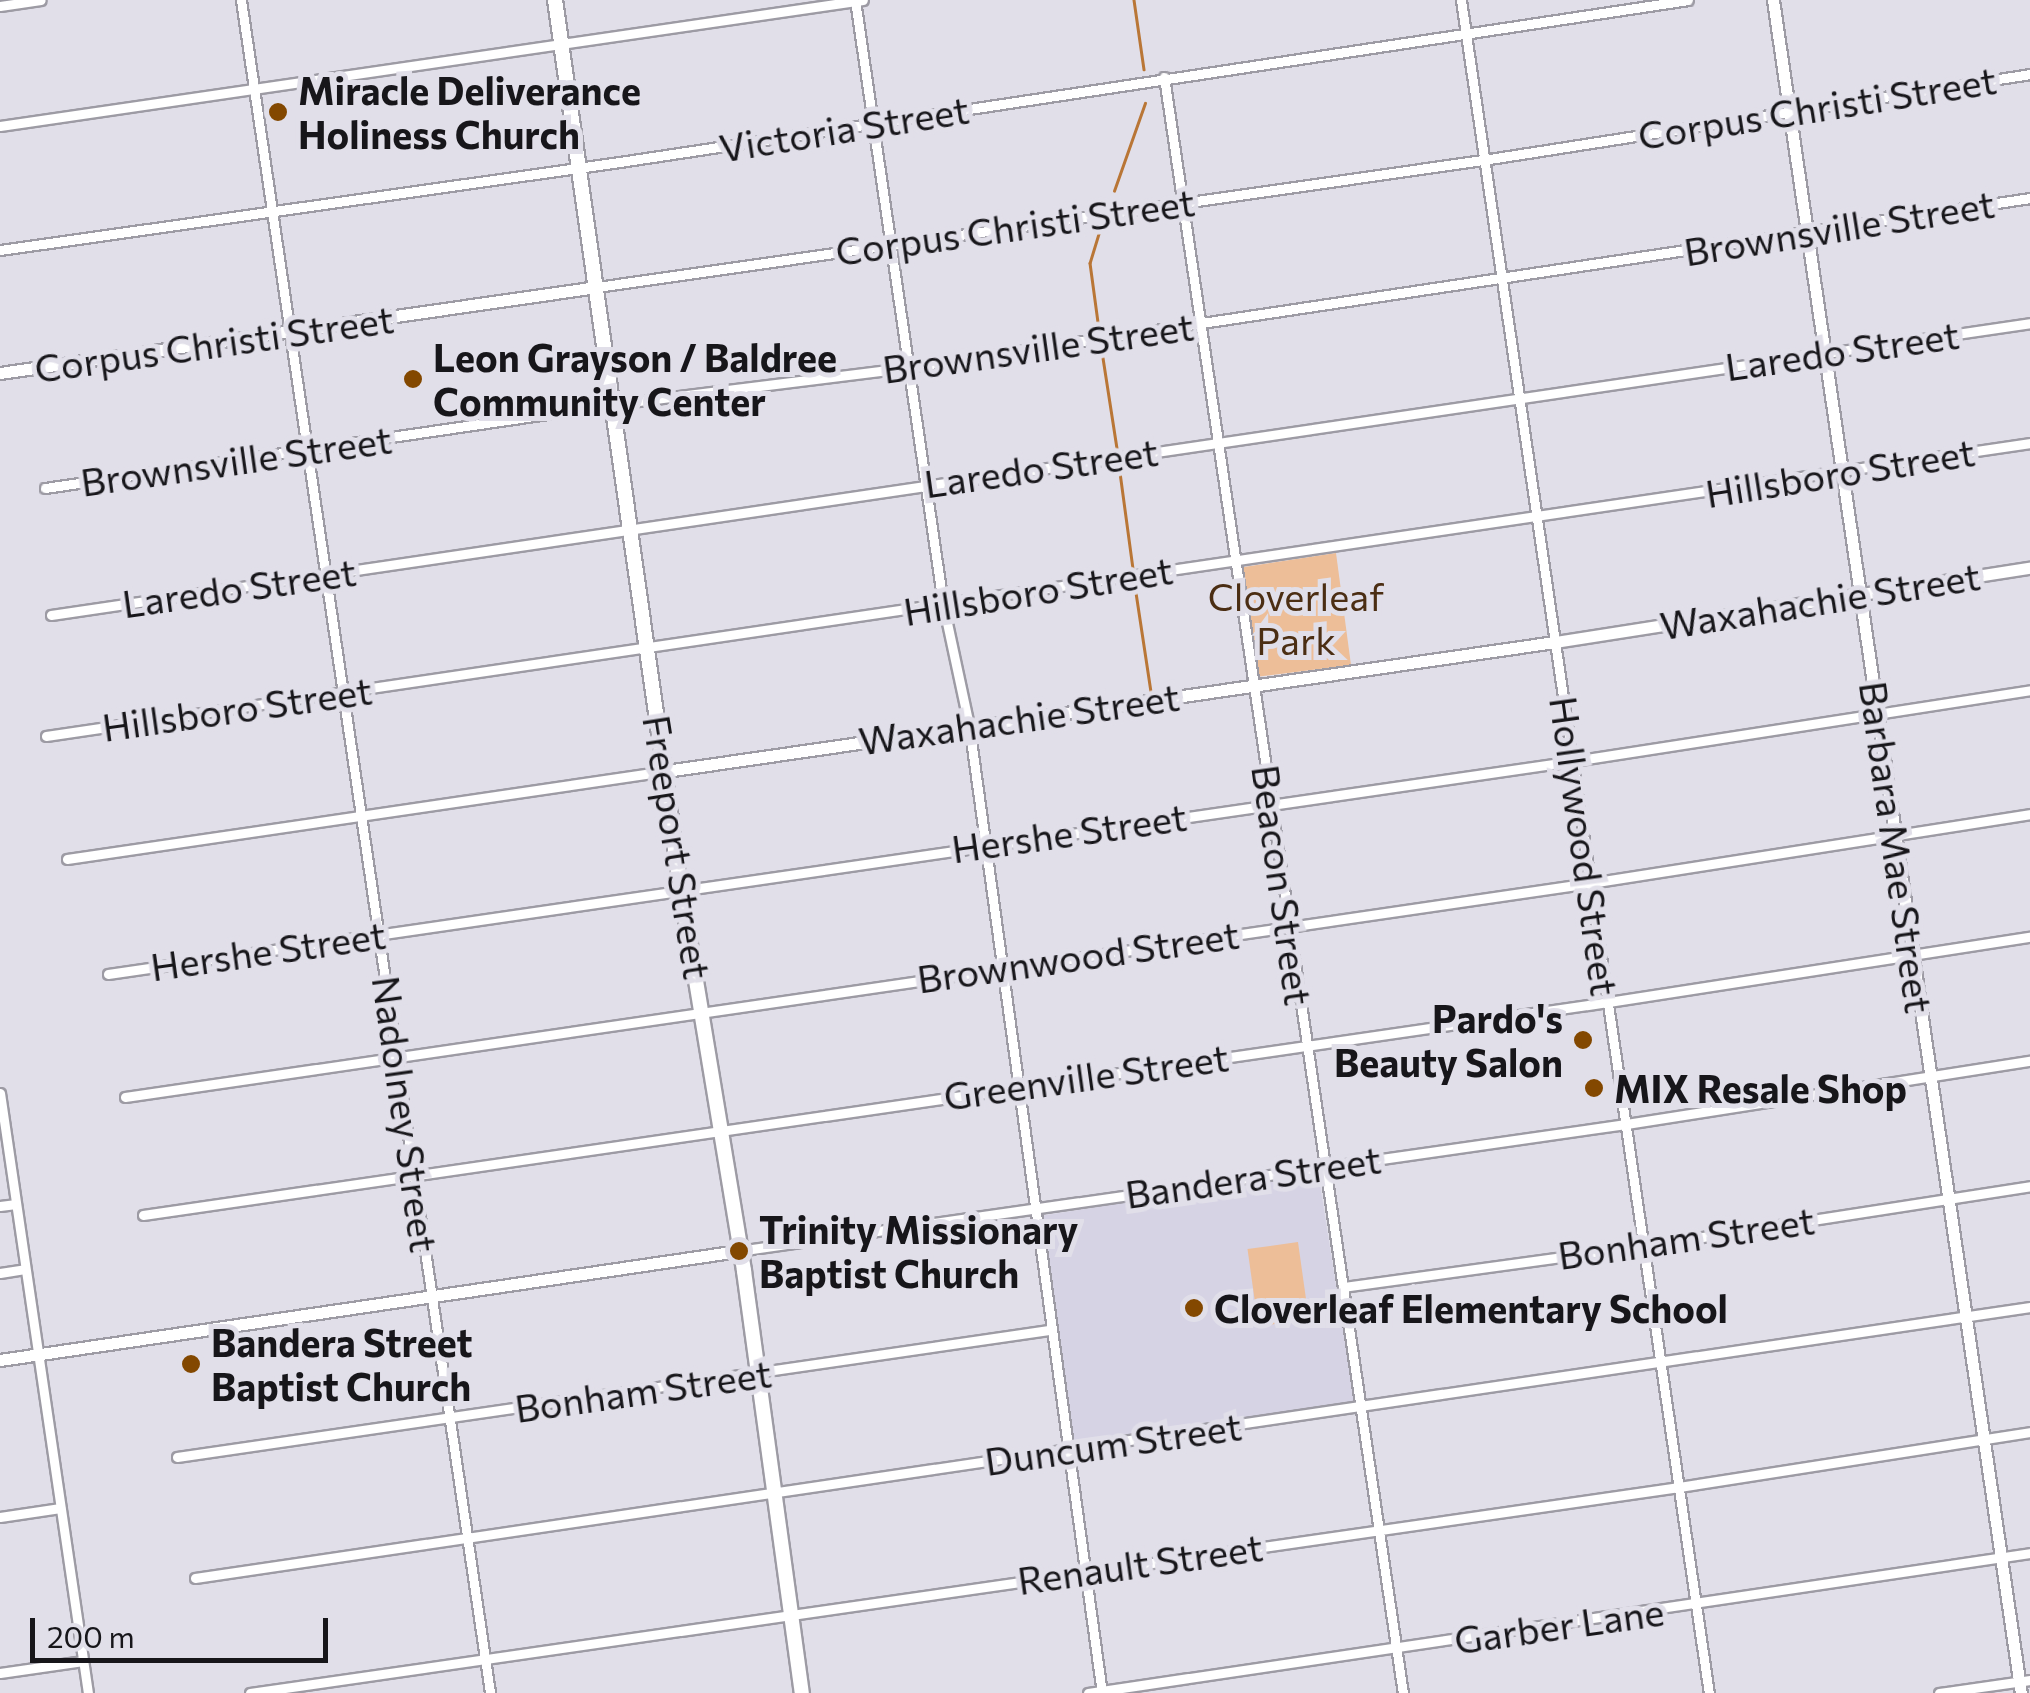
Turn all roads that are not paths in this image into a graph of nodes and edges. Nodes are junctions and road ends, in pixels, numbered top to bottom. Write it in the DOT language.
graph roads {
  1 [pos="41,0"];
  2 [pos="241,0"];
  3 [pos="555,0"];
  4 [pos="862,0"];
  5 [pos="1461,0"];
  6 [pos="1688,0"];
  7 [pos="1774,0"];
  8 [pos="855,1"];
  9 [pos="0,6"];
  10 [pos="1466,36"];
  11 [pos="562,44"];
  12 [pos="2030,74"];
  13 [pos="1164,77"];
  14 [pos="255,89"];
  15 [pos="1790,110"];
  16 [pos="873,124"];
  17 [pos="0,126"];
  18 [pos="1483,160"];
  19 [pos="580,166"];
  20 [pos="2030,198"];
  21 [pos="1181,201"];
  22 [pos="273,209"];
  23 [pos="1807,231"];
  24 [pos="890,245"];
  25 [pos="0,250"];
  26 [pos="1502,280"];
  27 [pos="597,287"];
  28 [pos="1200,322"];
  29 [pos="2030,323"];
  30 [pos="290,332"];
  31 [pos="1824,350"];
  32 [pos="910,367"];
  33 [pos="0,373"];
  34 [pos="1520,400"];
  35 [pos="615,404"];
  36 [pos="1218,441"];
  37 [pos="2030,443"];
  38 [pos="308,449"];
  39 [pos="1842,471"];
  40 [pos="926,484"];
  41 [pos="45,488"];
  42 [pos="1537,520"];
  43 [pos="632,528"];
  44 [pos="1235,561"];
  45 [pos="2030,568"];
  46 [pos="326,574"];
  47 [pos="1860,593"];
  48 [pos="943,604"];
  49 [pos="52,615"];
  50 [pos="1555,642"];
  51 [pos="648,650"];
  52 [pos="1254,683"];
  53 [pos="2030,690"];
  54 [pos="344,692"];
  55 [pos="1878,712"];
  56 [pos="969,726"];
  57 [pos="46,736"];
  58 [pos="1572,761"];
  59 [pos="666,771"];
  60 [pos="1271,802"];
  61 [pos="2030,814"];
  62 [pos="362,816"];
  63 [pos="1896,834"];
  64 [pos="986,844"];
  65 [pos="67,860"];
  66 [pos="1590,883"];
  67 [pos="682,890"];
  68 [pos="1289,924"];
  69 [pos="379,934"];
  70 [pos="2030,937"];
  71 [pos="1913,954"];
  72 [pos="1004,967"];
  73 [pos="108,974"];
  74 [pos="1608,1002"];
  75 [pos="704,1011"];
  76 [pos="1306,1043"];
  77 [pos="397,1057"];
  78 [pos="2030,1061"];
  79 [pos="1931,1076"];
  80 [pos="1021,1085"];
  81 [pos="0,1093"];
  82 [pos="125,1097"];
  83 [pos="1626,1124"];
  84 [pos="720,1130"];
  85 [pos="1324,1165"];
  86 [pos="414,1174"];
  87 [pos="2030,1186"];
  88 [pos="1949,1198"];
  89 [pos="16,1204"];
  90 [pos="0,1206"];
  91 [pos="1032,1208"];
  92 [pos="143,1214"];
  93 [pos="1644,1246"];
  94 [pos="738,1251"];
  95 [pos="25,1269"];
  96 [pos="0,1273"];
  97 [pos="1342,1287"];
  98 [pos="432,1296"];
  99 [pos="2030,1307"];
  100 [pos="1966,1317"];
  101 [pos="1049,1330"];
  102 [pos="37,1354"];
  103 [pos="0,1360"];
  104 [pos="1661,1365"];
  105 [pos="756,1374"];
  106 [pos="1360,1406"];
  107 [pos="450,1418"];
  108 [pos="2030,1432"];
  109 [pos="1984,1439"];
  110 [pos="1067,1451"];
  111 [pos="177,1457"];
  112 [pos="1679,1487"];
  113 [pos="773,1493"];
  114 [pos="60,1508"];
  115 [pos="0,1517"];
  116 [pos="1378,1528"];
  117 [pos="468,1538"];
  118 [pos="2030,1553"];
  119 [pos="2002,1558"];
  120 [pos="1084,1572"];
  121 [pos="195,1578"];
  122 [pos="1696,1606"];
  123 [pos="791,1614"];
  124 [pos="1396,1647"];
  125 [pos="485,1658"];
  126 [pos="83,1661"];
  127 [pos="0,1673"];
  128 [pos="2024,1685"];
  129 [pos="1102,1692"];
  130 [pos="88,1693"];
  131 [pos="250,1693"];
  132 [pos="490,1693"];
  133 [pos="802,1693"];
  134 [pos="1088,1693"];
  135 [pos="1402,1693"];
  136 [pos="1709,1693"];
  137 [pos="1939,1693"];
  1 -- 9 [label="street"];
  2 -- 14 [label="street, Nadolney Street"];
  3 -- 11 [label="main road, Freeport Street"];
  4 -- 8 [label="street"];
  5 -- 10 [label="street, Hollywood Street"];
  6 -- 10 [label="street, Victoria Street"];
  7 -- 15 [label="street, Barbara Mae Street"];
  8 -- 11 [label="street"];
  8 -- 16 [label="street"];
  10 -- 13 [label="street, Victoria Street"];
  10 -- 18 [label="street, Hollywood Street"];
  11 -- 14 [label="street"];
  11 -- 19 [label="main road, Freeport Street"];
  12 -- 15 [label="street, Corpus Christi Street"];
  13 -- 16 [label="street, Victoria Street"];
  13 -- 21 [label="street, Beacon Street"];
  14 -- 17 [label="street"];
  14 -- 22 [label="street, Nadolney Street"];
  15 -- 18 [label="street, Corpus Christi Street"];
  15 -- 23 [label="street, Barbara Mae Street"];
  16 -- 19 [label="street, Victoria Street"];
  16 -- 24 [label="street"];
  18 -- 21 [label="street, Corpus Christi Street"];
  18 -- 26 [label="street, Hollywood Street"];
  19 -- 22 [label="street, Victoria Street"];
  19 -- 27 [label="main road, Freeport Street"];
  20 -- 23 [label="street, Brownsville Street"];
  21 -- 24 [label="street, Corpus Christi Street"];
  21 -- 28 [label="street, Beacon Street"];
  22 -- 25 [label="street, Victoria Street"];
  22 -- 30 [label="street, Nadolney Street"];
  23 -- 26 [label="street, Brownsville Street"];
  23 -- 31 [label="street, Barbara Mae Street"];
  24 -- 27 [label="street, Corpus Christi Street"];
  24 -- 32 [label="street"];
  26 -- 28 [label="street, Brownsville Street"];
  26 -- 34 [label="street, Hollywood Street"];
  27 -- 30 [label="street, Corpus Christi Street"];
  27 -- 35 [label="main road, Freeport Street"];
  28 -- 32 [label="street, Brownsville Street"];
  28 -- 36 [label="street, Beacon Street"];
  29 -- 31 [label="street, Laredo Street"];
  30 -- 33 [label="street, Corpus Christi Street"];
  30 -- 38 [label="street, Nadolney Street"];
  31 -- 34 [label="street, Laredo Street"];
  31 -- 39 [label="street, Barbara Mae Street"];
  32 -- 35 [label="street, Brownsville Street"];
  32 -- 40 [label="street"];
  34 -- 36 [label="street, Laredo Street"];
  34 -- 42 [label="street, Hollywood Street"];
  35 -- 38 [label="street, Brownsville Street"];
  35 -- 43 [label="main road, Freeport Street"];
  36 -- 40 [label="street, Laredo Street"];
  36 -- 44 [label="street, Beacon Street"];
  37 -- 39 [label="street, Hillsboro Street"];
  38 -- 41 [label="street, Brownsville Street"];
  38 -- 46 [label="street, Nadolney Street"];
  39 -- 42 [label="street, Hillsboro Street"];
  39 -- 47 [label="street, Barbara Mae Street"];
  40 -- 43 [label="street, Laredo Street"];
  40 -- 48 [label="street"];
  42 -- 44 [label="street, Hillsboro Street"];
  42 -- 50 [label="street, Hollywood Street"];
  43 -- 46 [label="street, Laredo Street"];
  43 -- 51 [label="main road, Freeport Street"];
  44 -- 48 [label="street, Hillsboro Street"];
  44 -- 52 [label="street, Beacon Street"];
  45 -- 47 [label="street, Waxahachie Street"];
  46 -- 49 [label="street, Laredo Street"];
  46 -- 54 [label="street, Nadolney Street"];
  47 -- 50 [label="street, Waxahachie Street"];
  47 -- 55 [label="street, Barbara Mae Street"];
  48 -- 51 [label="street, Hillsboro Street"];
  48 -- 56 [label="street"];
  50 -- 52 [label="street, Waxahachie Street"];
  50 -- 58 [label="street, Hollywood Street"];
  51 -- 54 [label="street, Hillsboro Street"];
  51 -- 59 [label="main road, Freeport Street"];
  52 -- 56 [label="street, Waxahachie Street"];
  52 -- 60 [label="street, Beacon Street"];
  53 -- 55 [label="street, Hershe Street"];
  54 -- 57 [label="street, Hillsboro Street"];
  54 -- 62 [label="street, Nadolney Street"];
  55 -- 58 [label="street, Hershe Street"];
  55 -- 63 [label="street, Barbara Mae Street"];
  56 -- 59 [label="street, Waxahachie Street"];
  56 -- 64 [label="street"];
  58 -- 60 [label="street, Hershe Street"];
  58 -- 66 [label="street, Hollywood Street"];
  59 -- 62 [label="street, Waxahachie Street"];
  59 -- 67 [label="main road, Freeport Street"];
  60 -- 64 [label="street, Hershe Street"];
  60 -- 68 [label="street, Beacon Street"];
  61 -- 63 [label="street, Brownwood Street"];
  62 -- 65 [label="street, Waxahachie Street"];
  62 -- 69 [label="street, Nadolney Street"];
  63 -- 66 [label="street, Brownwood Street"];
  63 -- 71 [label="street, Barbara Mae Street"];
  64 -- 67 [label="street, Hershe Street"];
  64 -- 72 [label="street"];
  66 -- 68 [label="street, Brownwood Street"];
  66 -- 74 [label="street, Hollywood Street"];
  67 -- 69 [label="street, Hershe Street"];
  67 -- 75 [label="main road, Freeport Street"];
  68 -- 72 [label="street, Brownwood Street"];
  68 -- 76 [label="street, Beacon Street"];
  69 -- 73 [label="street, Hershe Street"];
  69 -- 77 [label="street, Nadolney Street"];
  70 -- 71 [label="street, Greenville Street"];
  71 -- 74 [label="street, Greenville Street"];
  71 -- 79 [label="street, Barbara Mae Street"];
  72 -- 75 [label="street, Brownwood Street"];
  72 -- 80 [label="street"];
  74 -- 76 [label="street, Greenville Street"];
  74 -- 83 [label="street, Hollywood Street"];
  75 -- 77 [label="street, Brownwood Street"];
  75 -- 84 [label="main road, Freeport Street"];
  76 -- 80 [label="street, Greenville Street"];
  76 -- 85 [label="street, Beacon Street"];
  77 -- 82 [label="street, Brownwood Street"];
  77 -- 86 [label="street, Nadolney Street"];
  78 -- 79 [label="street, Bandera Street"];
  79 -- 83 [label="street, Bandera Street"];
  79 -- 88 [label="street, Barbara Mae Street"];
  80 -- 84 [label="street, Greenville Street"];
  80 -- 91 [label="street"];
  81 -- 89 [label="street"];
  83 -- 85 [label="street, Bandera Street"];
  83 -- 93 [label="street, Hollywood Street"];
  84 -- 86 [label="street, Greenville Street"];
  84 -- 94 [label="main road, Freeport Street"];
  85 -- 91 [label="street, Bandera Street"];
  85 -- 97 [label="street, Beacon Street"];
  86 -- 92 [label="street, Greenville Street"];
  86 -- 98 [label="street, Nadolney Street"];
  87 -- 88 [label="street, Bonham Street"];
  88 -- 93 [label="street, Bonham Street"];
  88 -- 100 [label="street, Barbara Mae Street"];
  89 -- 90 [label="street"];
  89 -- 95 [label="street"];
  91 -- 94 [label="street, Bandera Street"];
  91 -- 101 [label="street"];
  93 -- 97 [label="street, Bonham Street"];
  93 -- 104 [label="street, Hollywood Street"];
  94 -- 98 [label="street, Bandera Street"];
  94 -- 105 [label="main road, Freeport Street"];
  95 -- 96 [label="street"];
  95 -- 102 [label="street"];
  97 -- 106 [label="street, Beacon Street"];
  98 -- 102 [label="street, Bandera Street"];
  98 -- 107 [label="street, Nadolney Street"];
  99 -- 100 [label="street, Duncum Street"];
  100 -- 104 [label="street, Duncum Street"];
  100 -- 109 [label="street, Barbara Mae Street"];
  101 -- 105 [label="street, Bonham Street"];
  101 -- 110 [label="street"];
  102 -- 103 [label="street, Bandera Street"];
  102 -- 114 [label="street"];
  104 -- 106 [label="street, Duncum Street"];
  104 -- 112 [label="street, Hollywood Street"];
  105 -- 107 [label="street, Bonham Street"];
  105 -- 113 [label="main road, Freeport Street"];
  106 -- 110 [label="street, Duncum Street"];
  106 -- 116 [label="street, Beacon Street"];
  107 -- 111 [label="street, Bonham Street"];
  107 -- 117 [label="street, Nadolney Street"];
  108 -- 109 [label="street, Renault Street"];
  109 -- 112 [label="street, Renault Street"];
  109 -- 119 [label="street, Barbara Mae Street"];
  110 -- 113 [label="street, Duncum Street"];
  110 -- 120 [label="street"];
  112 -- 116 [label="street, Renault Street"];
  112 -- 122 [label="street, Hollywood Street"];
  113 -- 117 [label="street, Duncum Street"];
  113 -- 123 [label="main road, Freeport Street"];
  114 -- 115 [label="street"];
  114 -- 126 [label="street"];
  116 -- 120 [label="street, Renault Street"];
  116 -- 124 [label="street, Beacon Street"];
  117 -- 121 [label="street, Duncum Street"];
  117 -- 125 [label="street, Nadolney Street"];
  118 -- 119 [label="street, Garber Lane"];
  119 -- 122 [label="street, Garber Lane"];
  119 -- 128 [label="street, Barbara Mae Street"];
  120 -- 123 [label="street, Renault Street"];
  120 -- 129 [label="street"];
  122 -- 124 [label="street, Garber Lane"];
  122 -- 136 [label="street, Hollywood Street"];
  123 -- 125 [label="street, Renault Street"];
  123 -- 133 [label="main road, Freeport Street"];
  124 -- 129 [label="street, Garber Lane"];
  124 -- 135 [label="street, Beacon Street"];
  125 -- 131 [label="street, Renault Street"];
  125 -- 132 [label="street, Nadolney Street"];
  126 -- 127 [label="street"];
  126 -- 130 [label="street"];
  128 -- 137 [label="street"];
  129 -- 134 [label="street, Garber Lane"];
}
